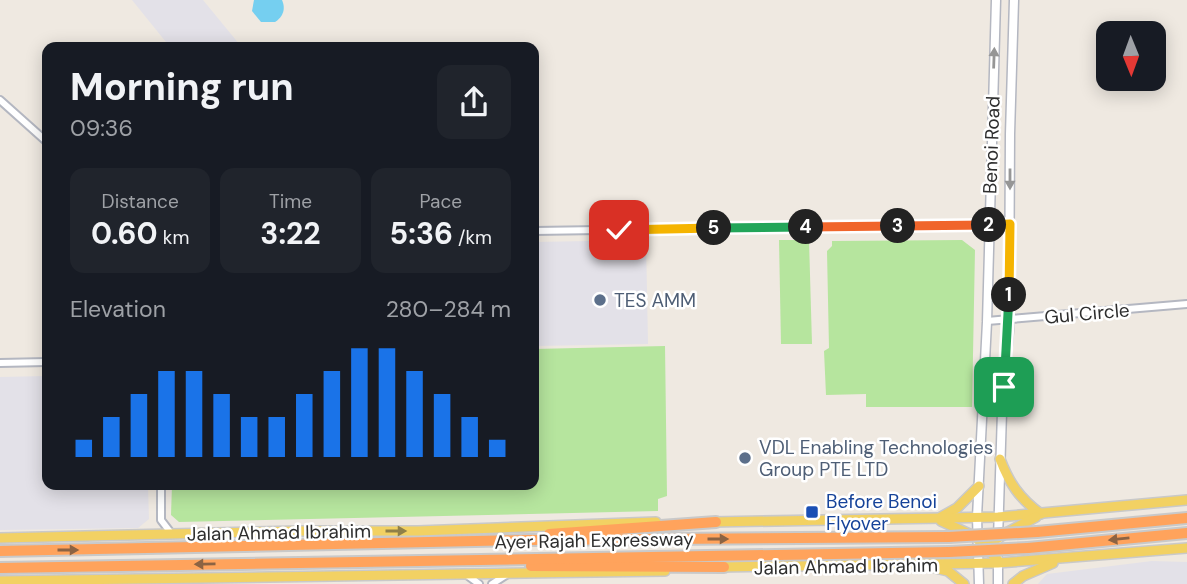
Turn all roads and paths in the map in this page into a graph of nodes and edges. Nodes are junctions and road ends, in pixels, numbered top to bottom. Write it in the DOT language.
graph roads {
  1 [pos="996,0"];
  2 [pos="1014,0"];
  3 [pos="0,100"];
  4 [pos="42,138"];
  5 [pos="1010,224"];
  6 [pos="989,225"];
  7 [pos="539,232"];
  8 [pos="1187,304"];
  9 [pos="1008,319"];
  10 [pos="987,321"];
  11 [pos="42,362"];
  12 [pos="0,363"];
  13 [pos="1000,459"];
  14 [pos="979,486"];
  15 [pos="161,490"];
  16 [pos="1187,500"];
  17 [pos="1041,514"];
  18 [pos="977,517"];
  19 [pos="998,517"];
  20 [pos="1187,518"];
  21 [pos="936,519"];
  22 [pos="161,520"];
  23 [pos="716,522"];
  24 [pos="998,533"];
  25 [pos="1187,533"];
  26 [pos="172,534"];
  27 [pos="150,535"];
  28 [pos="0,538"];
  29 [pos="527,540"];
  30 [pos="981,546"];
  31 [pos="1187,548"];
  32 [pos="998,550"];
  33 [pos="0,551"];
  34 [pos="1065,559"];
  35 [pos="452,560"];
  36 [pos="998,562"];
  37 [pos="1026,562"];
  38 [pos="944,565"];
  39 [pos="928,566"];
  40 [pos="724,567"];
  41 [pos="0,568"];
  42 [pos="462,574"];
  43 [pos="508,574"];
  44 [pos="0,581"];
  45 [pos="479,584"];
  46 [pos="492,584"];
  47 [pos="964,584"];
  48 [pos="979,584"];
  49 [pos="998,584"];
  50 [pos="1013,584"];
  6 -- 1 [label="main road, Benoi Road, one-way"];
  2 -- 5 [label="main road, Benoi Road, one-way"];
  3 -- 4 [label="street"];
  5 -- 6 [label="street"];
  5 -- 9 [label="main road, Benoi Road"];
  6 -- 7 [label="street"];
  6 -- 10 [label="main road, Benoi Road"];
  8 -- 9 [label="street, Gul Circle"];
  9 -- 10 [label="street, Gul Circle"];
  9 -- 13 [label="main road, Benoi Road"];
  10 -- 14 [label="main road, Benoi Road"];
  11 -- 12 [label="street"];
  13 -- 17 [label="main road"];
  13 -- 19 [label="main road, Benoi Road"];
  14 -- 18 [label="main road, Benoi Road"];
  14 -- 21 [label="main road"];
  15 -- 22 [label="street"];
  16 -- 17 [label="main road, Jalan Ahmad Ibrahim"];
  17 -- 19 [label="main road, Jalan Ahmad Ibrahim"];
  17 -- 24 [label="main road"];
  18 -- 19 [label="main road, Jalan Ahmad Ibrahim"];
  18 -- 21 [label="main road, Jalan Ahmad Ibrahim"];
  18 -- 30 [label="main road, Benoi Road"];
  19 -- 24 [label="main road, Benoi Road"];
  29 -- 20 [label="highway, Ayer Rajah Expressway, one-way, bridge"];
  21 -- 23 [label="main road, Jalan Ahmad Ibrahim"];
  21 -- 30 [label="main road"];
  22 -- 26 [label="street"];
  22 -- 27 [label="street"];
  26 -- 23 [label="main road, Jalan Ahmad Ibrahim, one-way"];
  23 -- 29 [label="highway"];
  24 -- 30 [label="main road"];
  24 -- 32 [label="main road, Benoi Road"];
  25 -- 35 [label="highway, Ayer Rajah Expressway, one-way, bridge"];
  26 -- 27 [label="main road, Jalan Ahmad Ibrahim"];
  27 -- 28 [label="main road, Jalan Ahmad Ibrahim"];
  33 -- 29 [label="highway, Ayer Rajah Expressway, one-way"];
  30 -- 32 [label="main road"];
  30 -- 36 [label="main road, Jalan Ahmad Ibrahim"];
  30 -- 36 [label="main road"];
  30 -- 38 [label="main road, Jalan Ahmad Ibrahim"];
  30 -- 38 [label="main road"];
  30 -- 48 [label="main road, Benoi Road"];
  31 -- 34 [label="main road, Jalan Ahmad Ibrahim"];
  32 -- 36 [label="main road, Benoi Road"];
  32 -- 37 [label="main road"];
  34 -- 37 [label="main road, Jalan Ahmad Ibrahim"];
  34 -- 50 [label="main road"];
  35 -- 40 [label="highway"];
  35 -- 41 [label="highway, Ayer Rajah Expressway, one-way"];
  36 -- 37 [label="main road, Jalan Ahmad Ibrahim"];
  36 -- 49 [label="main road, Benoi Road"];
  38 -- 39 [label="main road, Jalan Ahmad Ibrahim"];
  39 -- 40 [label="main road, Jalan Ahmad Ibrahim"];
  39 -- 47 [label="main road"];
  40 -- 43 [label="main road, Jalan Ahmad Ibrahim"];
  42 -- 43 [label="main road, Jalan Ahmad Ibrahim"];
  42 -- 44 [label="main road, Jalan Ahmad Ibrahim"];
  42 -- 45 [label="street"];
  43 -- 46 [label="street"];
}
